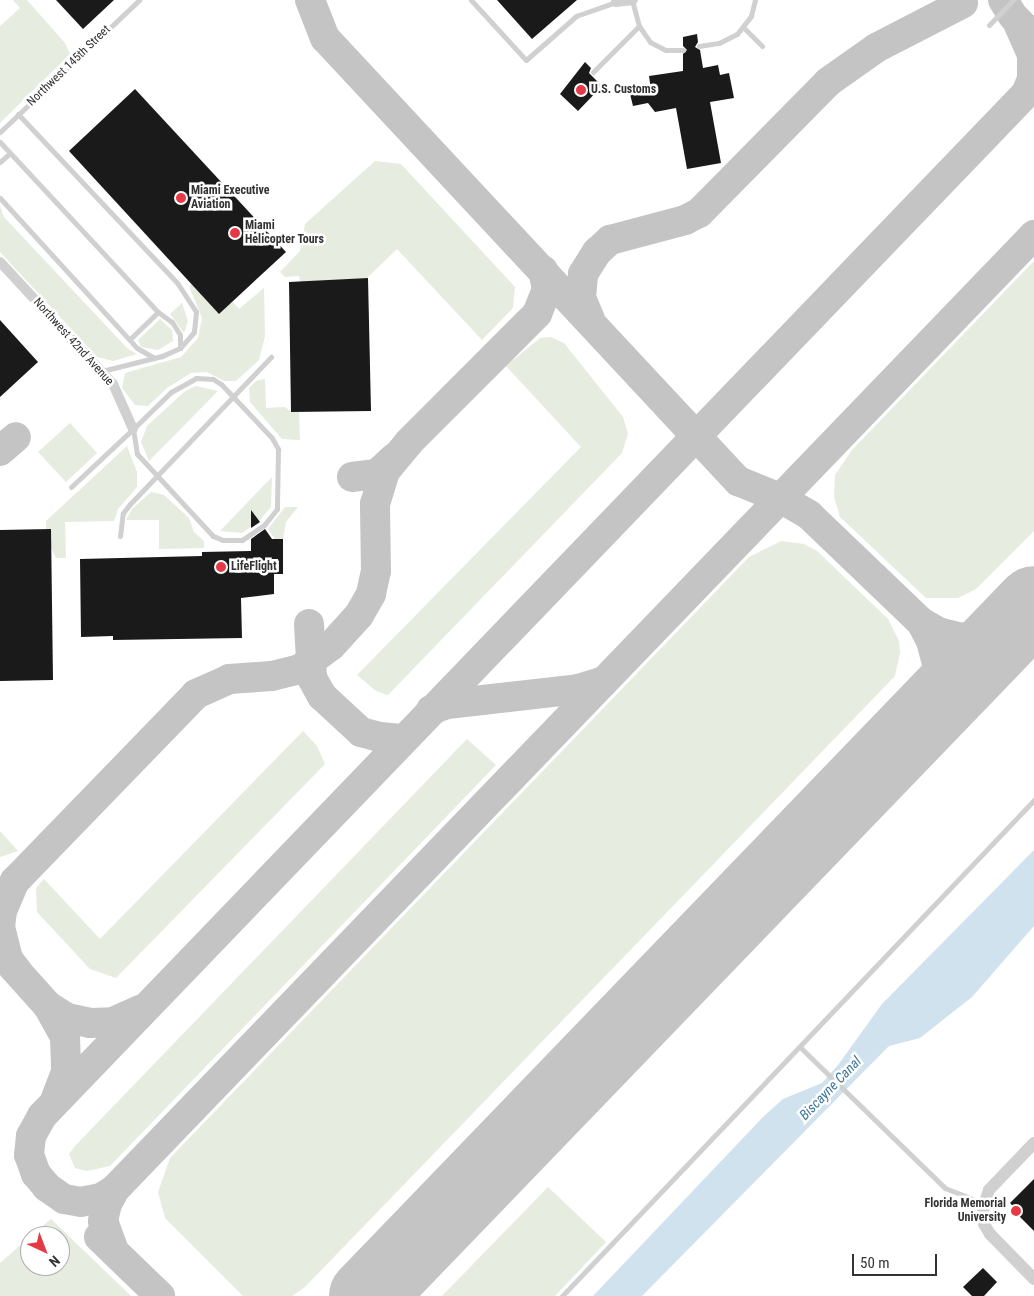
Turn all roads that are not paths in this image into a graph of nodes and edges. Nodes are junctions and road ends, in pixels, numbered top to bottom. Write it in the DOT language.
graph roads {
  1 [pos="139,0"];
  2 [pos="471,0"];
  3 [pos="598,0"];
  4 [pos="755,0"];
  5 [pos="1013,0"];
  6 [pos="626,1"];
  7 [pos="601,6"];
  8 [pos="989,25"];
  9 [pos="639,26"];
  10 [pos="743,28"];
  11 [pos="699,46"];
  12 [pos="762,46"];
  13 [pos="683,50"];
  14 [pos="592,72"];
  15 [pos="18,114"];
  16 [pos="0,132"];
  17 [pos="0,142"];
  18 [pos="10,153"];
  19 [pos="0,162"];
  20 [pos="0,198"];
  21 [pos="0,262"];
  22 [pos="158,312"];
  23 [pos="130,339"];
  24 [pos="180,348"];
  25 [pos="271,357"];
  26 [pos="154,358"];
  27 [pos="102,371"];
  28 [pos="231,396"];
  29 [pos="133,429"];
  30 [pos="155,477"];
  31 [pos="71,487"];
  32 [pos="120,536"];
  33 [pos="1034,800"];
  34 [pos="801,1048"];
  35 [pos="1032,1149"];
  36 [pos="983,1205"];
  37 [pos="1032,1272"];
  38 [pos="562,1296"];
  1 -- 15 [label="lane, Northwest 145th Street"];
  2 -- 7 [label="lane"];
  3 -- 7 [label="lane"];
  4 -- 10 [label="lane"];
  5 -- 8 [label="lane"];
  6 -- 7 [label="lane"];
  6 -- 9 [label="lane"];
  9 -- 13 [label="lane"];
  9 -- 14 [label="lane"];
  10 -- 11 [label="lane"];
  10 -- 12 [label="lane"];
  15 -- 16 [label="lane, Northwest 145th Street"];
  15 -- 24 [label="lane"];
  17 -- 18 [label="lane"];
  18 -- 19 [label="lane"];
  18 -- 22 [label="lane"];
  20 -- 23 [label="lane"];
  21 -- 27 [label="street, Northwest 42nd Avenue"];
  22 -- 23 [label="lane"];
  22 -- 24 [label="lane"];
  23 -- 26 [label="lane"];
  24 -- 26 [label="lane"];
  25 -- 28 [label="lane"];
  26 -- 27 [label="lane"];
  27 -- 29 [label="street, Northwest 42nd Avenue"];
  28 -- 29 [label="lane, Northwest 42nd Avenue"];
  28 -- 30 [label="lane"];
  28 -- 30 [label="lane, Northwest 42nd Avenue"];
  29 -- 30 [label="lane, Northwest 42nd Avenue"];
  29 -- 31 [label="lane"];
  30 -- 32 [label="lane"];
  33 -- 34 [label="lane"];
  34 -- 36 [label="lane"];
  34 -- 38 [label="lane"];
  35 -- 36 [label="street"];
  36 -- 37 [label="street"];
}
